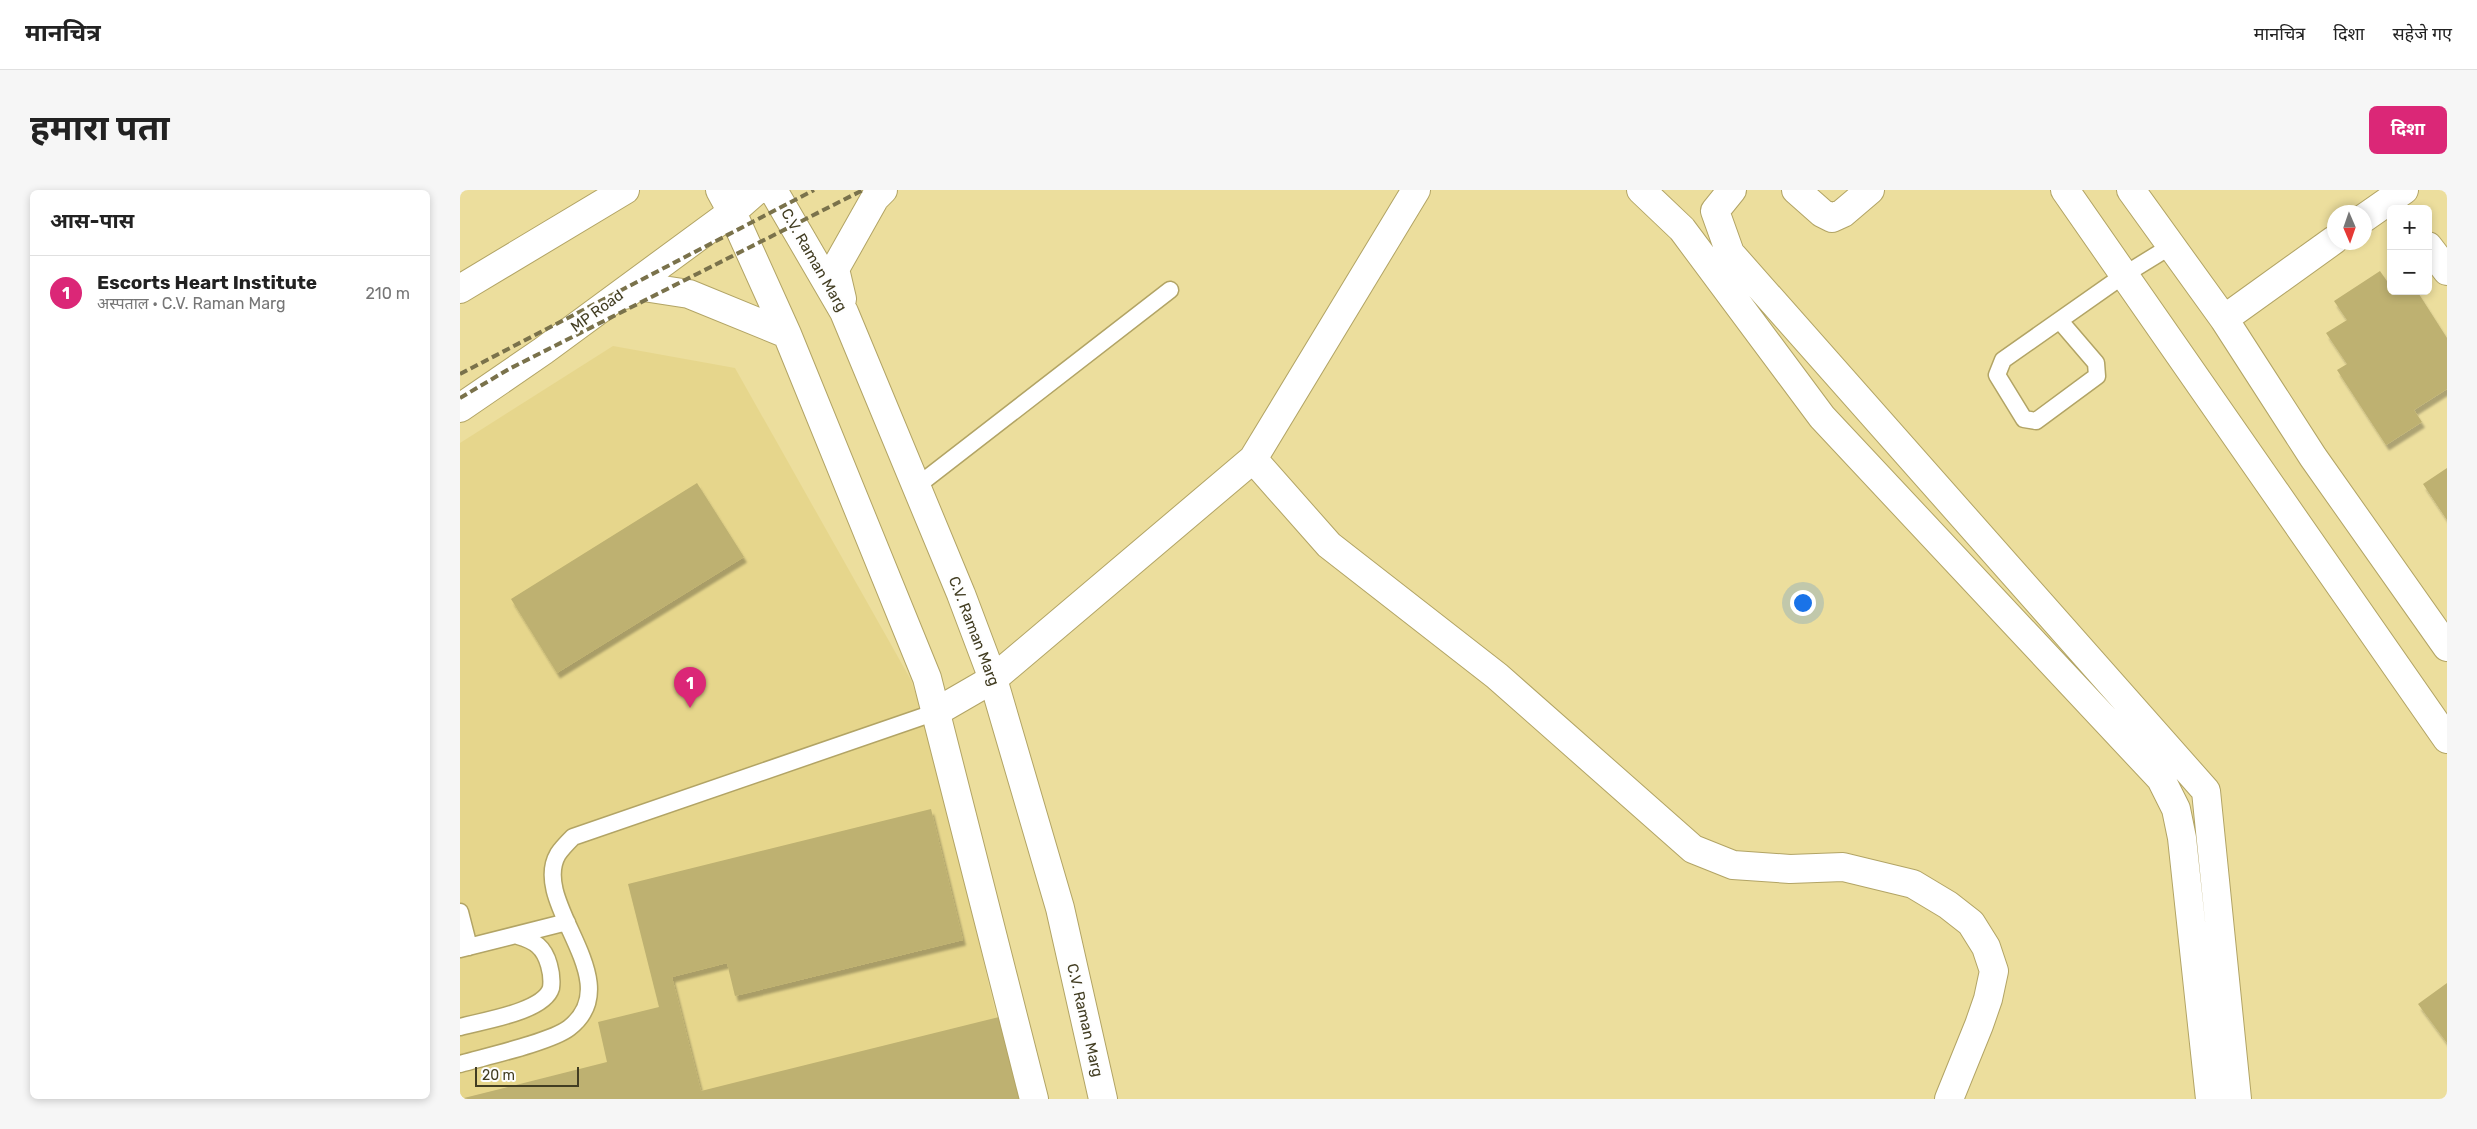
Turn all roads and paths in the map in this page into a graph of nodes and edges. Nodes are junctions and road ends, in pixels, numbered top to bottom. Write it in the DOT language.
graph roads {
  1 [pos="624,190"];
  2 [pos="757,190"];
  3 [pos="773,190"];
  4 [pos="883,190"];
  5 [pos="1416,190"];
  6 [pos="1641,190"];
  7 [pos="1732,190"];
  8 [pos="1796,190"];
  9 [pos="1870,190"];
  10 [pos="2065,190"];
  11 [pos="2132,190"];
  12 [pos="2400,199"];
  13 [pos="726,201"];
  14 [pos="2372,214"];
  15 [pos="2327,245"];
  16 [pos="2171,246"];
  17 [pos="2431,250"];
  18 [pos="2447,271"];
  19 [pos="2124,275"];
  20 [pos="460,289"];
  21 [pos="1170,290"];
  22 [pos="844,312"];
  23 [pos="2224,319"];
  24 [pos="2060,321"];
  25 [pos="787,334"];
  26 [pos="544,351"];
  27 [pos="460,408"];
  28 [pos="1253,459"];
  29 [pos="917,486"];
  30 [pos="2447,648"];
  31 [pos="993,679"];
  32 [pos="936,712"];
  33 [pos="2447,739"];
  34 [pos="460,912"];
  35 [pos="567,922"];
  36 [pos="518,936"];
  37 [pos="465,948"];
  38 [pos="460,1027"];
  39 [pos="460,1064"];
  40 [pos="1034,1099"];
  41 [pos="1103,1099"];
  42 [pos="1949,1099"];
  43 [pos="2210,1099"];
  44 [pos="2237,1099"];
  1 -- 20 [label="street"];
  2 -- 13 [label="street, MP Road"];
  3 -- 22 [label="street, C.V. Raman Marg"];
  4 -- 22 [label="street"];
  5 -- 28 [label="street"];
  6 -- 43 [label="street"];
  7 -- 44 [label="street"];
  8 -- 9 [label="street"];
  10 -- 19 [label="street"];
  11 -- 16 [label="street"];
  12 -- 14 [label="street"];
  13 -- 25 [label="street"];
  13 -- 26 [label="street, MP Road"];
  15 -- 23 [label="street"];
  16 -- 19 [label="lane"];
  16 -- 23 [label="street"];
  17 -- 18 [label="street"];
  19 -- 24 [label="lane"];
  19 -- 33 [label="street"];
  21 -- 29 [label="lane"];
  22 -- 29 [label="street, C.V. Raman Marg"];
  23 -- 30 [label="street"];
  24 -- 24 [label="lane"];
  25 -- 26 [label="street"];
  25 -- 32 [label="street"];
  26 -- 27 [label="street, MP Road"];
  28 -- 31 [label="street"];
  28 -- 42 [label="street"];
  29 -- 31 [label="street, C.V. Raman Marg"];
  31 -- 32 [label="street"];
  31 -- 41 [label="street, C.V. Raman Marg"];
  32 -- 35 [label="lane"];
  32 -- 40 [label="street"];
  34 -- 37 [label="lane"];
  35 -- 36 [label="lane"];
  35 -- 39 [label="lane"];
  36 -- 37 [label="lane"];
  36 -- 38 [label="lane"];
}
